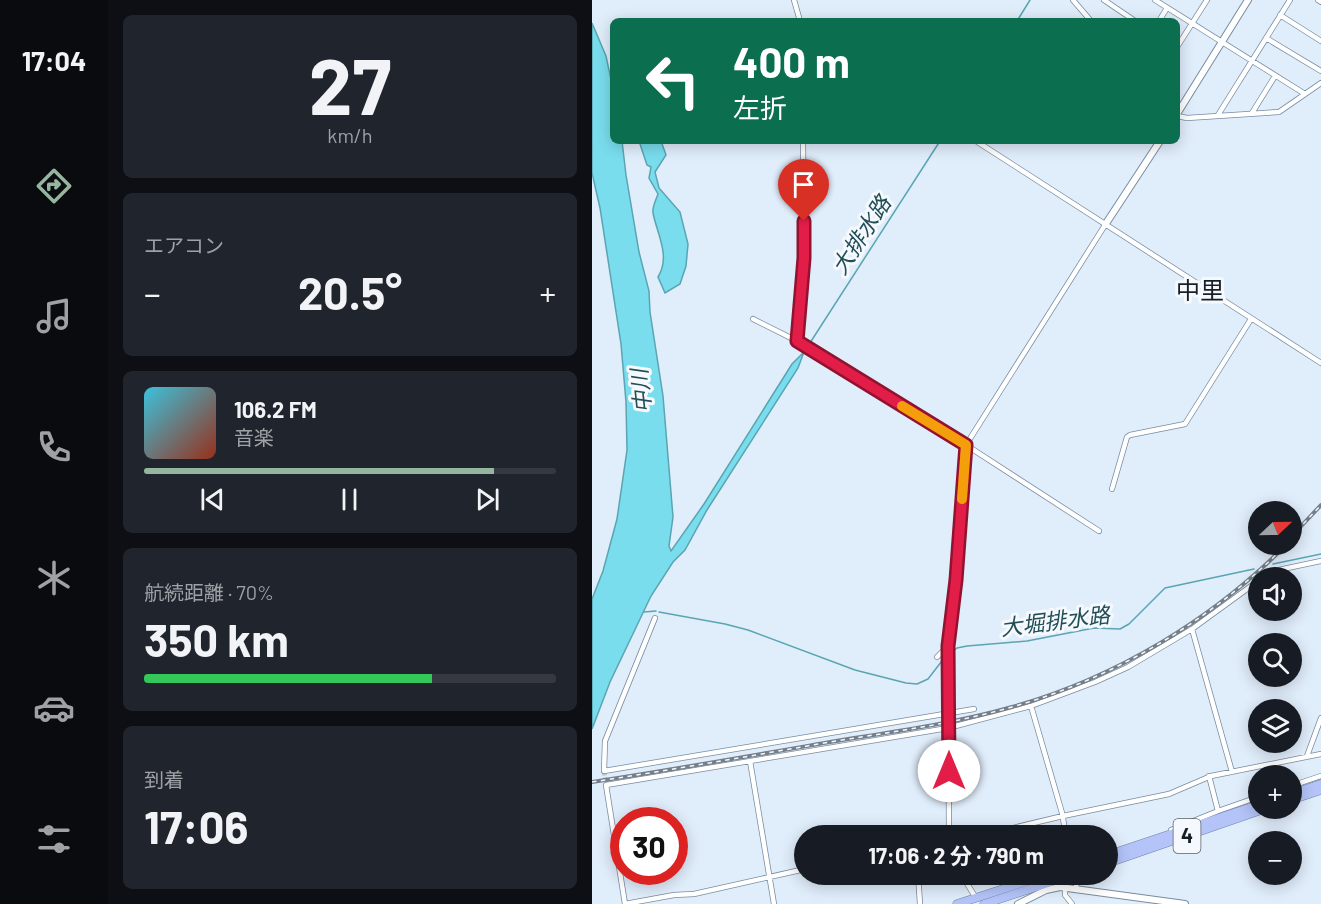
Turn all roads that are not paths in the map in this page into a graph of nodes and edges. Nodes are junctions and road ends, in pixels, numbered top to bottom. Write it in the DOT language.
graph roads {
  1 [pos="794,0"];
  2 [pos="1104,0"];
  3 [pos="1155,0"];
  4 [pos="1207,0"];
  5 [pos="1248,0"];
  6 [pos="1290,0"];
  7 [pos="1075,1"];
  8 [pos="1167,8"];
  9 [pos="1280,15"];
  10 [pos="799,18"];
  11 [pos="1089,18"];
  12 [pos="1131,18"];
  13 [pos="1161,18"];
  14 [pos="1192,24"];
  15 [pos="1266,38"];
  16 [pos="1321,41"];
  17 [pos="1180,42"];
  18 [pos="1220,43"];
  19 [pos="1251,60"];
  20 [pos="1321,71"];
  21 [pos="1275,76"];
  22 [pos="1321,83"];
  23 [pos="1305,94"];
  24 [pos="1180,110"];
  25 [pos="1252,113"];
  26 [pos="1218,115"];
  27 [pos="1180,116"];
  28 [pos="803,144"];
  29 [pos="981,144"];
  30 [pos="1158,144"];
  31 [pos="1105,225"];
  32 [pos="753,319"];
  33 [pos="1251,319"];
  34 [pos="798,342"];
  35 [pos="1321,363"];
  36 [pos="966,445"];
  37 [pos="1112,489"];
  38 [pos="1099,531"];
  39 [pos="1321,561"];
  40 [pos="1293,567"];
  41 [pos="1248,588"];
  42 [pos="655,618"];
  43 [pos="1192,629"];
  44 [pos="948,646"];
  45 [pos="937,657"];
  46 [pos="1031,706"];
  47 [pos="974,709"];
  48 [pos="949,714"];
  49 [pos="1321,718"];
  50 [pos="948,728"];
  51 [pos="1321,754"];
  52 [pos="1308,756"];
  53 [pos="750,761"];
  54 [pos="1232,772"];
  55 [pos="1209,776"];
  56 [pos="1321,776"];
  57 [pos="1302,782"];
  58 [pos="1321,784"];
  59 [pos="1302,790"];
  60 [pos="1321,790"];
  61 [pos="1302,796"];
  62 [pos="1248,800"];
  63 [pos="1248,808"];
  64 [pos="1218,811"];
  65 [pos="1248,815"];
  66 [pos="1063,816"];
  67 [pos="949,825"];
  68 [pos="1025,825"];
  69 [pos="1064,825"];
  70 [pos="1172,834"];
  71 [pos="1118,852"];
  72 [pos="1118,860"];
  73 [pos="794,870"];
  74 [pos="768,876"];
  75 [pos="919,885"];
  76 [pos="968,885"];
  77 [pos="1022,885"];
  78 [pos="1042,885"];
  79 [pos="1076,885"];
  80 [pos="1065,888"];
  81 [pos="1077,890"];
  82 [pos="1067,897"];
  83 [pos="980,902"];
  84 [pos="625,904"];
  85 [pos="774,904"];
  86 [pos="920,904"];
  87 [pos="957,904"];
  88 [pos="1018,904"];
  89 [pos="1063,904"];
  90 [pos="1072,904"];
  91 [pos="1185,904"];
  1 -- 10 [label="street"];
  2 -- 12 [label="street"];
  3 -- 8 [label="street"];
  4 -- 14 [label="street"];
  5 -- 18 [label="street"];
  6 -- 9 [label="street"];
  7 -- 11 [label="street"];
  8 -- 13 [label="street"];
  8 -- 14 [label="street"];
  9 -- 15 [label="street"];
  9 -- 16 [label="street"];
  14 -- 17 [label="street"];
  14 -- 18 [label="street"];
  15 -- 19 [label="street"];
  15 -- 20 [label="street"];
  18 -- 19 [label="street"];
  18 -- 24 [label="street"];
  19 -- 21 [label="street"];
  19 -- 26 [label="street"];
  21 -- 23 [label="street"];
  21 -- 25 [label="street"];
  22 -- 23 [label="street"];
  23 -- 25 [label="street"];
  25 -- 26 [label="street"];
  26 -- 27 [label="street"];
  28 -- 34 [label="street"];
  29 -- 31 [label="street"];
  30 -- 31 [label="street"];
  31 -- 33 [label="street"];
  31 -- 36 [label="street"];
  32 -- 34 [label="street"];
  33 -- 35 [label="street"];
  33 -- 37 [label="street"];
  34 -- 36 [label="street"];
  36 -- 38 [label="street"];
  36 -- 44 [label="street"];
  39 -- 40 [label="street"];
  41 -- 43 [label="street"];
  42 -- 48 [label="street"];
  43 -- 46 [label="street"];
  43 -- 54 [label="street"];
  44 -- 45 [label="street"];
  44 -- 48 [label="street"];
  46 -- 50 [label="street"];
  46 -- 66 [label="street"];
  47 -- 48 [label="street"];
  48 -- 50 [label="street"];
  49 -- 52 [label="street"];
  50 -- 53 [label="street"];
  50 -- 67 [label="street"];
  51 -- 52 [label="street"];
  52 -- 54 [label="street"];
  53 -- 74 [label="street"];
  53 -- 84 [label="street"];
  54 -- 55 [label="street"];
  55 -- 64 [label="street"];
  55 -- 66 [label="street"];
  56 -- 57 [label="street"];
  58 -- 59 [label="highway"];
  60 -- 61 [label="highway"];
  62 -- 64 [label="street"];
  63 -- 70 [label="highway, 4"];
  64 -- 70 [label="street"];
  65 -- 72 [label="highway, 4"];
  66 -- 68 [label="street"];
  66 -- 69 [label="street"];
  70 -- 71 [label="highway, 4"];
  73 -- 74 [label="street"];
  74 -- 84 [label="street"];
  74 -- 85 [label="street"];
  75 -- 86 [label="street"];
  76 -- 83 [label="street"];
  77 -- 83 [label="highway"];
  78 -- 83 [label="highway"];
  79 -- 81 [label="street"];
  80 -- 81 [label="street"];
  80 -- 82 [label="street"];
  80 -- 88 [label="street"];
  81 -- 91 [label="street"];
  82 -- 89 [label="street"];
  82 -- 90 [label="street"];
  83 -- 87 [label="highway"];
}
